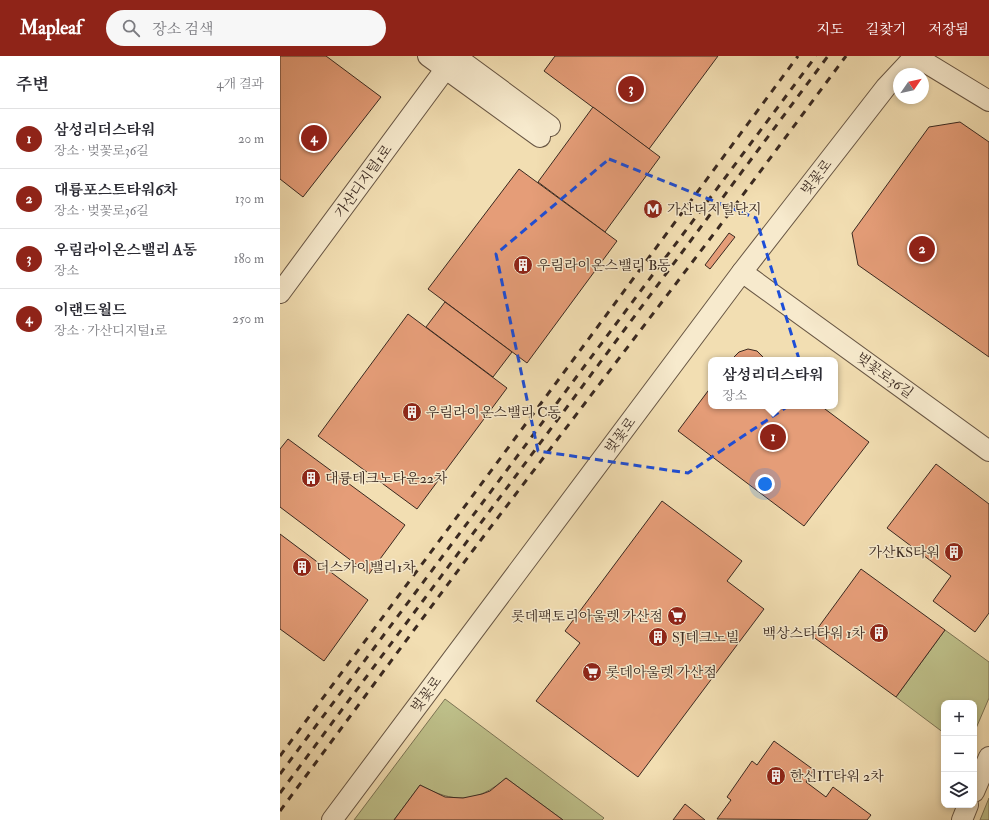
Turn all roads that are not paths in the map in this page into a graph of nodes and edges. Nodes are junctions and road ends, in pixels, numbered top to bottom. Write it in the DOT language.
graph roads {
  1 [pos="428,56"];
  2 [pos="915,56"];
  3 [pos="450,62"];
  4 [pos="989,101"];
  5 [pos="545,131"];
  6 [pos="742,272"];
  7 [pos="280,292"];
  8 [pos="989,451"];
  9 [pos="989,757"];
  10 [pos="977,785"];
  11 [pos="967,808"];
  12 [pos="332,820"];
  13 [pos="962,820"];
  1 -- 3 [label="street"];
  2 -- 4 [label="street"];
  2 -- 6 [label="street, 벚꽃로"];
  3 -- 5 [label="street"];
  3 -- 7 [label="street, 가산디지털1로"];
  6 -- 8 [label="street, 벚꽃로36길"];
  6 -- 12 [label="street, 벚꽃로"];
  9 -- 10 [label="street"];
  11 -- 13 [label="street"];
}
